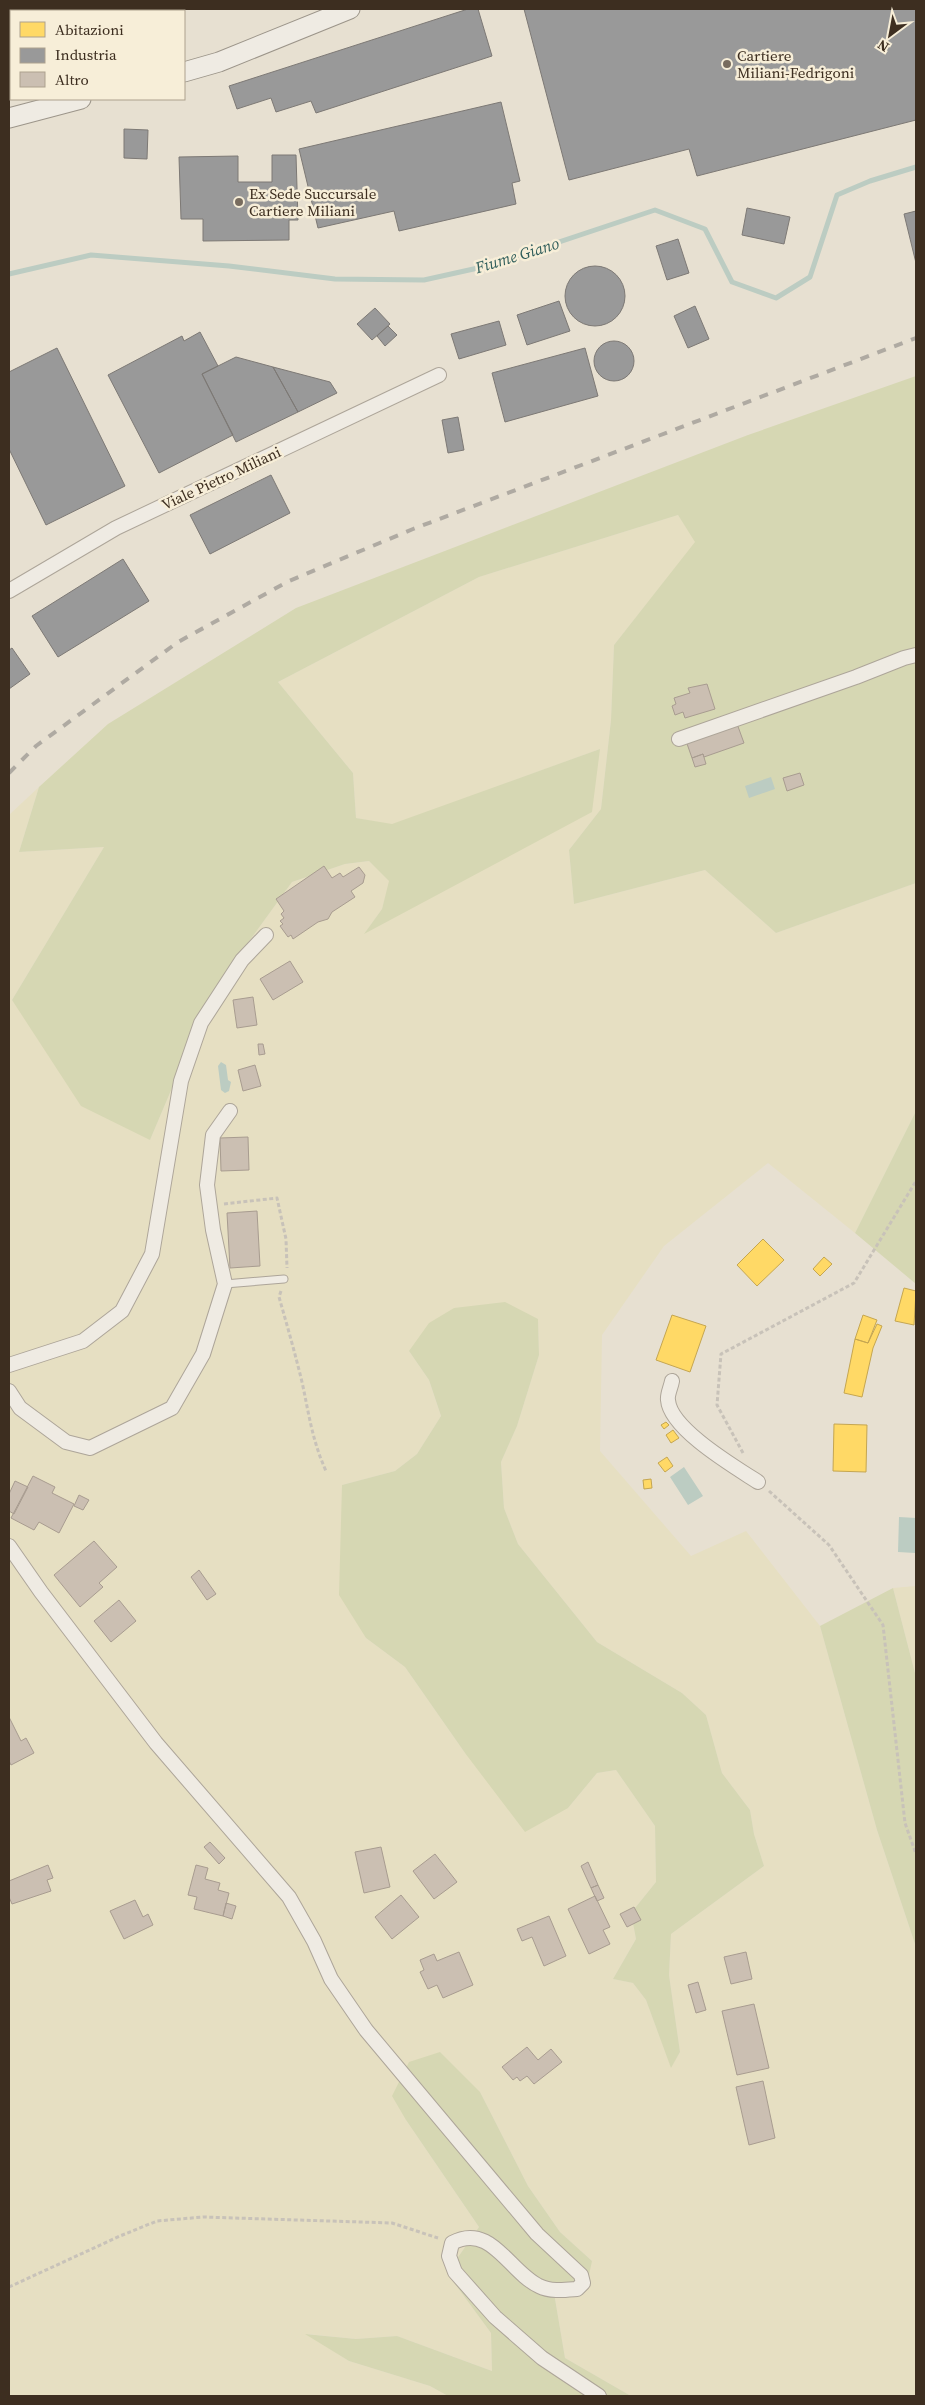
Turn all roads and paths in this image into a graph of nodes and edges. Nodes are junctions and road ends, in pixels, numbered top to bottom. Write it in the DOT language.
graph roads {
  1 [pos="350,9"];
  2 [pos="185,72"];
  3 [pos="77,100"];
  4 [pos="9,118"];
  5 [pos="439,375"];
  6 [pos="9,591"];
  7 [pos="916,655"];
  8 [pos="679,739"];
  9 [pos="266,935"];
  10 [pos="230,1111"];
  11 [pos="916,1181"];
  12 [pos="211,1206"];
  13 [pos="284,1279"];
  14 [pos="225,1284"];
  15 [pos="9,1365"];
  16 [pos="672,1381"];
  17 [pos="9,1391"];
  18 [pos="744,1456"];
  19 [pos="326,1470"];
  20 [pos="758,1482"];
  21 [pos="9,1546"];
  22 [pos="915,1848"];
  23 [pos="916,1854"];
  24 [pos="452,2243"];
  25 [pos="9,2287"];
  26 [pos="599,2396"];
  1 -- 2 [label="main road"];
  3 -- 4 [label="main road"];
  5 -- 6 [label="street, Viale Pietro Miliani"];
  7 -- 8 [label="street"];
  9 -- 15 [label="street"];
  10 -- 12 [label="street"];
  11 -- 18 [label="path"];
  12 -- 13 [label="path"];
  12 -- 14 [label="street"];
  13 -- 14 [label="lane"];
  13 -- 19 [label="path"];
  14 -- 17 [label="street"];
  16 -- 20 [label="street"];
  20 -- 22 [label="path"];
  21 -- 24 [label="street"];
  22 -- 23 [label="path"];
  24 -- 25 [label="path"];
  24 -- 26 [label="street"];
}
